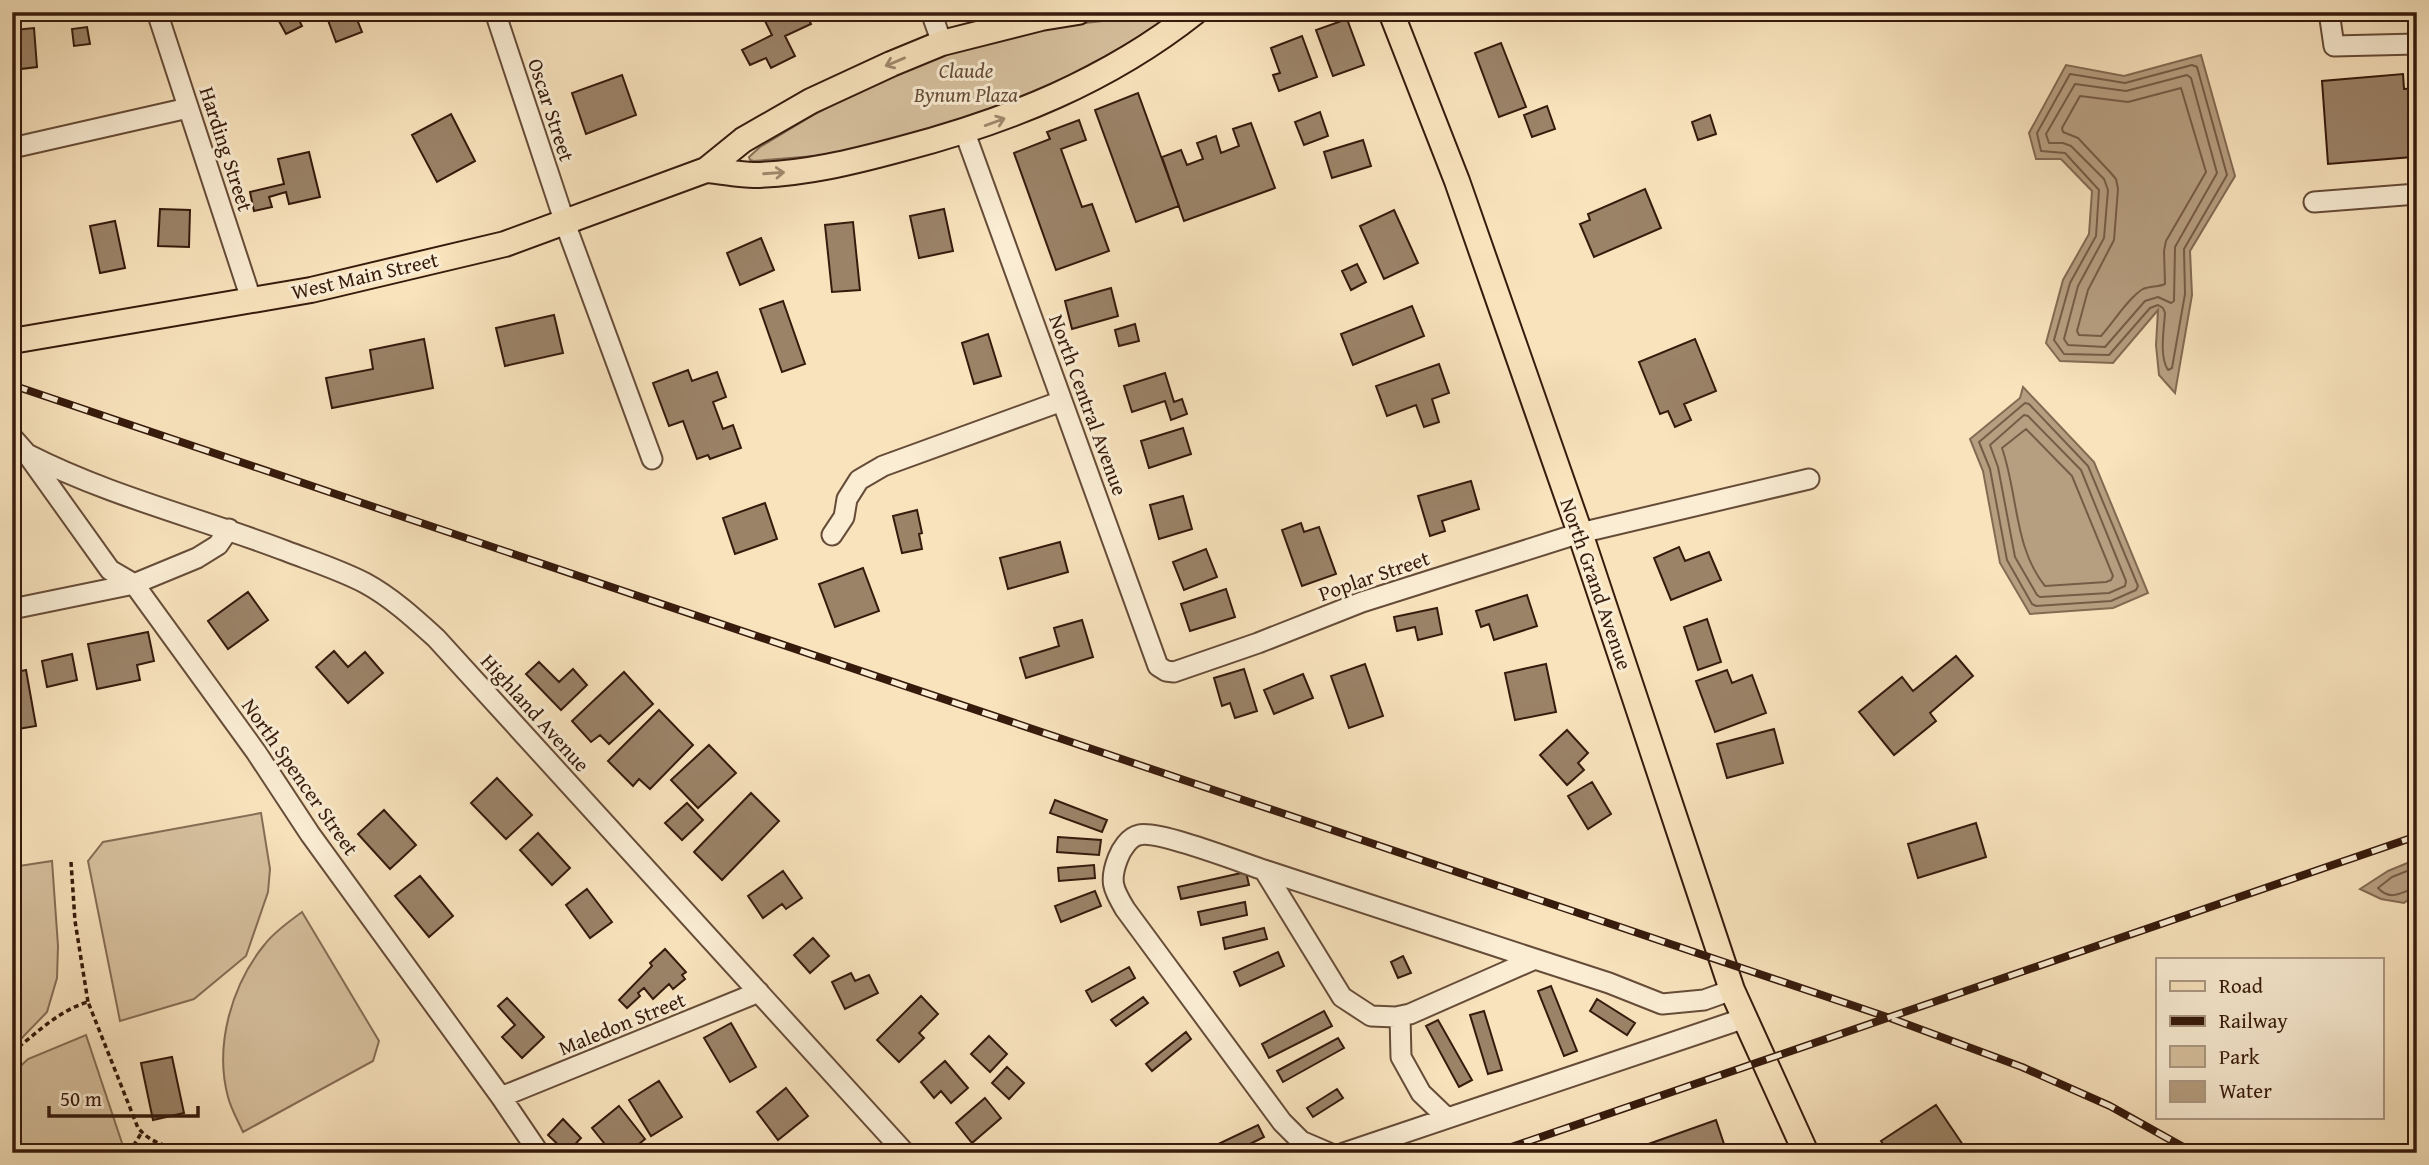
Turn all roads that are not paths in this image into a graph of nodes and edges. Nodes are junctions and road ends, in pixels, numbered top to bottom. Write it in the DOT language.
graph roads {
  1 [pos="157,12"];
  2 [pos="495,12"];
  3 [pos="932,12"];
  4 [pos="1078,12"];
  5 [pos="1195,12"];
  6 [pos="1391,12"];
  7 [pos="2329,12"];
  8 [pos="942,43"];
  9 [pos="2417,44"];
  10 [pos="188,108"];
  11 [pos="965,132"];
  12 [pos="12,148"];
  13 [pos="706,170"];
  14 [pos="2417,194"];
  15 [pos="2314,202"];
  16 [pos="565,223"];
  17 [pos="251,299"];
  18 [pos="12,341"];
  19 [pos="1062,401"];
  20 [pos="12,438"];
  21 [pos="27,454"];
  22 [pos="652,458"];
  23 [pos="1809,479"];
  24 [pos="229,529"];
  25 [pos="1580,533"];
  26 [pos="832,535"];
  27 [pos="134,584"];
  28 [pos="12,609"];
  29 [pos="1185,668"];
  30 [pos="1264,870"];
  31 [pos="1535,959"];
  32 [pos="1732,990"];
  33 [pos="759,992"];
  34 [pos="1400,1016"];
  35 [pos="1745,1018"];
  36 [pos="501,1097"];
  37 [pos="1447,1118"];
  38 [pos="539,1153"];
  39 [pos="905,1153"];
  40 [pos="1329,1153"];
  41 [pos="1344,1153"];
  42 [pos="1806,1153"];
  1 -- 10 [label="street, Harding Street"];
  2 -- 16 [label="street, Oscar Street"];
  3 -- 8 [label="street"];
  4 -- 8 [label="main road, West Main Street"];
  11 -- 5 [label="main road, West Main Street, one-way"];
  6 -- 25 [label="main road, North Grand Avenue"];
  7 -- 9 [label="street"];
  8 -- 13 [label="main road, West Main Street, one-way"];
  10 -- 12 [label="street"];
  10 -- 17 [label="street, Harding Street"];
  13 -- 11 [label="main road, West Main Street, one-way"];
  11 -- 19 [label="street, North Central Avenue"];
  13 -- 16 [label="main road, West Main Street"];
  14 -- 15 [label="street"];
  16 -- 17 [label="main road, West Main Street"];
  16 -- 22 [label="street, Oscar Street"];
  17 -- 18 [label="main road, West Main Street"];
  19 -- 26 [label="street"];
  19 -- 29 [label="street, North Central Avenue"];
  20 -- 21 [label="street, North Spencer Street"];
  21 -- 24 [label="street, Highland Avenue"];
  21 -- 27 [label="street, North Spencer Street"];
  23 -- 25 [label="street, Poplar Street"];
  24 -- 27 [label="street"];
  24 -- 33 [label="street, Highland Avenue"];
  25 -- 29 [label="street, Poplar Street"];
  25 -- 32 [label="main road, North Grand Avenue"];
  27 -- 28 [label="street"];
  27 -- 36 [label="street, North Spencer Street"];
  30 -- 31 [label="street"];
  30 -- 34 [label="street"];
  30 -- 40 [label="street"];
  31 -- 32 [label="street"];
  31 -- 34 [label="street"];
  32 -- 35 [label="main road, North Grand Avenue"];
  33 -- 36 [label="street, Maledon Street"];
  33 -- 39 [label="street, Highland Avenue"];
  34 -- 37 [label="street"];
  35 -- 37 [label="street"];
  35 -- 42 [label="main road, North Grand Avenue"];
  36 -- 38 [label="street, North Spencer Street"];
  37 -- 41 [label="street"];
}
